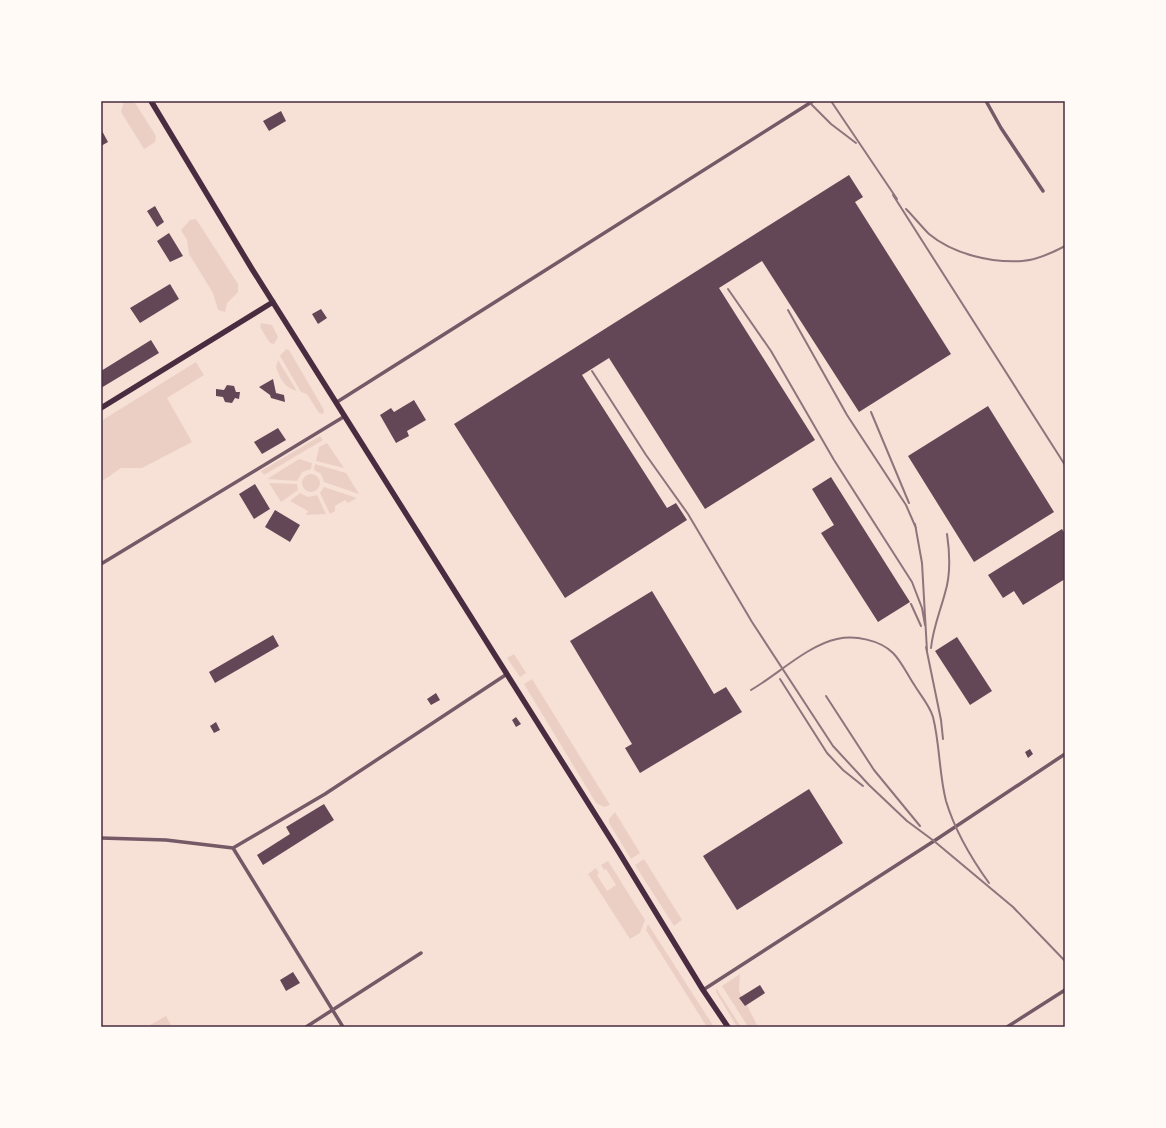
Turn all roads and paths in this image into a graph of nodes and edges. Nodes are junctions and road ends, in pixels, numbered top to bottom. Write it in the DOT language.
graph roads {
  1 [pos="151,101"];
  2 [pos="813,101"];
  3 [pos="986,101"];
  4 [pos="1043,191"];
  5 [pos="273,302"];
  6 [pos="337,402"];
  7 [pos="101,408"];
  8 [pos="345,416"];
  9 [pos="101,564"];
  10 [pos="507,674"];
  11 [pos="1065,754"];
  12 [pos="101,838"];
  13 [pos="233,848"];
  14 [pos="421,953"];
  15 [pos="703,990"];
  16 [pos="1065,990"];
  17 [pos="332,1010"];
  18 [pos="306,1027"];
  19 [pos="342,1027"];
  20 [pos="728,1027"];
  21 [pos="1007,1027"];
  1 -- 5 [label="main road"];
  2 -- 6 [label="street"];
  3 -- 4 [label="street"];
  5 -- 6 [label="main road"];
  5 -- 7 [label="main road"];
  6 -- 8 [label="main road"];
  8 -- 9 [label="street"];
  8 -- 10 [label="main road"];
  10 -- 13 [label="street"];
  10 -- 15 [label="main road"];
  11 -- 15 [label="street"];
  12 -- 13 [label="street"];
  13 -- 17 [label="street"];
  14 -- 17 [label="street"];
  15 -- 20 [label="main road"];
  16 -- 21 [label="street"];
  17 -- 18 [label="street"];
  17 -- 19 [label="street"];
}
